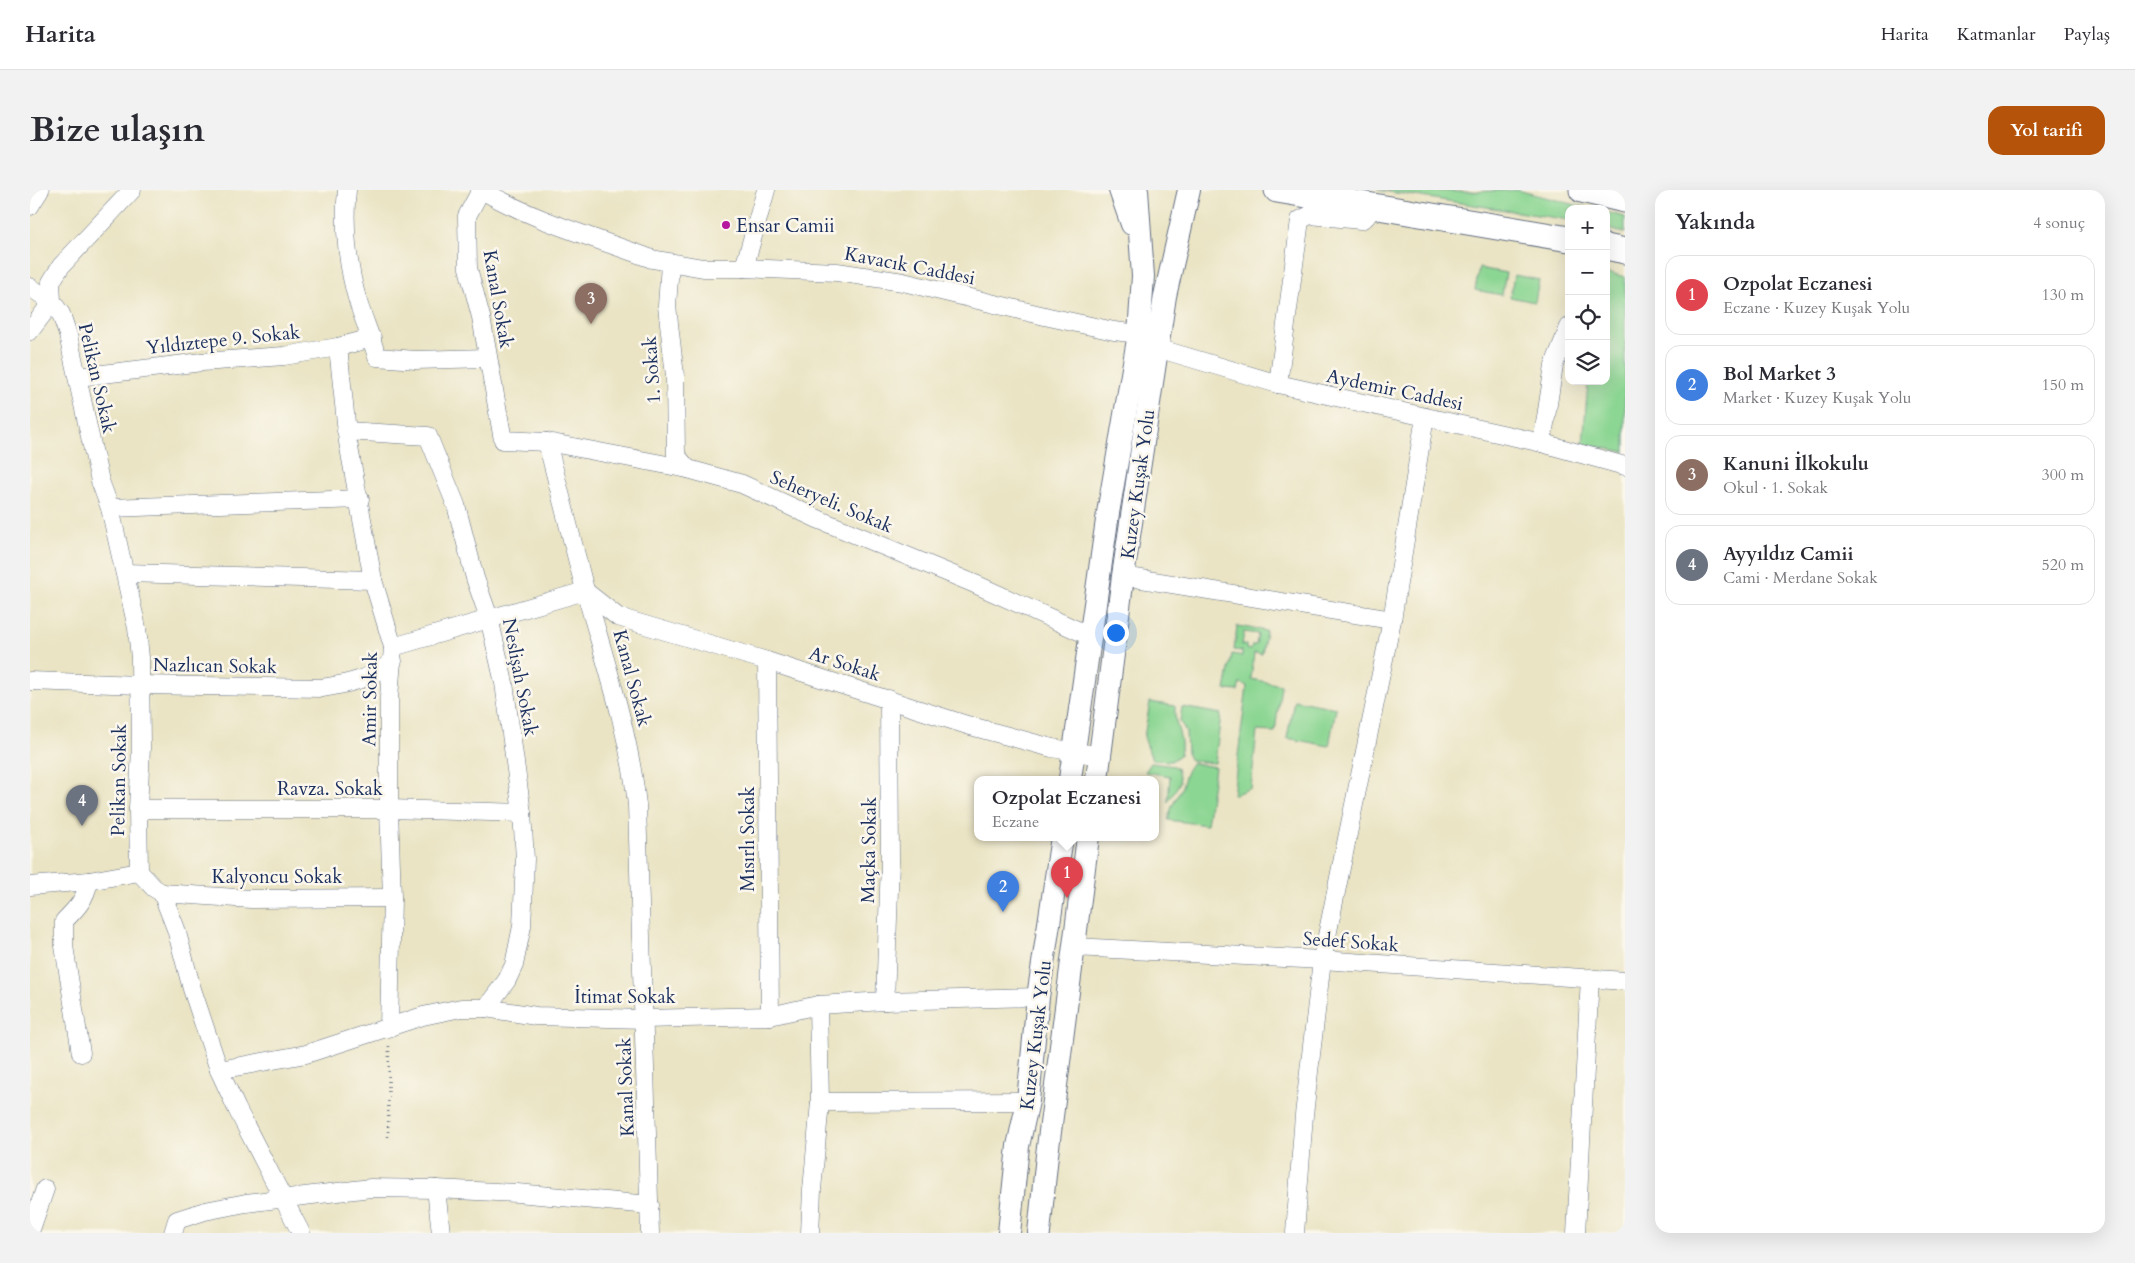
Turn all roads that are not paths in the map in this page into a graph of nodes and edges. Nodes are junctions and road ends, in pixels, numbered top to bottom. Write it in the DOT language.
graph roads {
  1 [pos="40,190"];
  2 [pos="132,190"];
  3 [pos="347,190"];
  4 [pos="482,190"];
  5 [pos="766,190"];
  6 [pos="1120,190"];
  7 [pos="1137,190"];
  8 [pos="1189,190"];
  9 [pos="1277,190"];
  10 [pos="1582,190"];
  11 [pos="1625,200"];
  12 [pos="30,206"];
  13 [pos="1374,206"];
  14 [pos="1565,238"];
  15 [pos="1610,248"];
  16 [pos="1141,250"];
  17 [pos="1625,251"];
  18 [pos="670,264"];
  19 [pos="744,268"];
  20 [pos="30,287"];
  21 [pos="52,302"];
  22 [pos="30,331"];
  23 [pos="1139,334"];
  24 [pos="1565,337"];
  25 [pos="372,338"];
  26 [pos="338,347"];
  27 [pos="1157,348"];
  28 [pos="487,358"];
  29 [pos="78,377"];
  30 [pos="1278,384"];
  31 [pos="1425,417"];
  32 [pos="346,431"];
  33 [pos="547,442"];
  34 [pos="1542,443"];
  35 [pos="1625,466"];
  36 [pos="688,469"];
  37 [pos="360,499"];
  38 [pos="110,508"];
  39 [pos="125,573"];
  40 [pos="1123,576"];
  41 [pos="373,580"];
  42 [pos="585,591"];
  43 [pos="489,618"];
  44 [pos="1392,620"];
  45 [pos="1090,636"];
  46 [pos="393,654"];
  47 [pos="767,661"];
  48 [pos="30,680"];
  49 [pos="140,685"];
  50 [pos="889,700"];
  51 [pos="1073,752"];
  52 [pos="1100,756"];
  53 [pos="1070,776"];
  54 [pos="1097,776"];
  55 [pos="389,809"];
  56 [pos="138,810"];
  57 [pos="522,813"];
  58 [pos="1061,841"];
  59 [pos="1088,841"];
  60 [pos="139,872"];
  61 [pos="89,881"];
  62 [pos="30,886"];
  63 [pos="162,893"];
  64 [pos="392,898"];
  65 [pos="1075,947"];
  66 [pos="1322,960"];
  67 [pos="1590,978"];
  68 [pos="1625,981"];
  69 [pos="1038,997"];
  70 [pos="885,1001"];
  71 [pos="818,1005"];
  72 [pos="486,1008"];
  73 [pos="770,1016"];
  74 [pos="644,1019"];
  75 [pos="389,1028"];
  76 [pos="81,1053"];
  77 [pos="220,1070"];
  78 [pos="1028,1101"];
  79 [pos="820,1102"];
  80 [pos="45,1189"];
  81 [pos="436,1189"];
  82 [pos="284,1199"];
  83 [pos="650,1205"];
  84 [pos="30,1232"];
  85 [pos="173,1233"];
  86 [pos="301,1233"];
  87 [pos="441,1233"];
  88 [pos="650,1233"];
  89 [pos="810,1233"];
  90 [pos="1009,1233"];
  91 [pos="1039,1233"];
  92 [pos="1295,1233"];
  93 [pos="1576,1233"];
  1 -- 12 [label="street"];
  2 -- 21 [label="street"];
  3 -- 25 [label="street"];
  4 -- 18 [label="street, Kavacık Caddesi"];
  4 -- 28 [label="street, Kanal Sokak"];
  5 -- 19 [label="street"];
  6 -- 16 [label="main road"];
  7 -- 16 [label="main road, Kuzey Kuşak Yolu"];
  8 -- 27 [label="main road, Kuzey Kuşak Yolu"];
  9 -- 13 [label="highway"];
  10 -- 11 [label="highway"];
  13 -- 14 [label="highway"];
  13 -- 30 [label="street"];
  15 -- 17 [label="highway"];
  16 -- 23 [label="main road, Kuzey Kuşak Yolu"];
  18 -- 19 [label="street, Kavacık Caddesi"];
  18 -- 36 [label="street, 1. Sokak"];
  19 -- 23 [label="street, Kavacık Caddesi"];
  20 -- 21 [label="street"];
  21 -- 22 [label="street"];
  21 -- 29 [label="street, Pelikan Sokak"];
  23 -- 27 [label="street"];
  23 -- 45 [label="main road, Kuzey Kuşak Yolu"];
  24 -- 34 [label="street"];
  25 -- 26 [label="street, Yıldıztepe 9. Sokak"];
  25 -- 28 [label="street"];
  26 -- 29 [label="street, Yıldıztepe 9. Sokak"];
  26 -- 32 [label="street, Amir Sokak"];
  27 -- 30 [label="street, Aydemir Caddesi"];
  27 -- 40 [label="main road, Kuzey Kuşak Yolu"];
  28 -- 33 [label="street, Kanal Sokak"];
  29 -- 38 [label="street, Pelikan Sokak"];
  30 -- 31 [label="street, Aydemir Caddesi"];
  31 -- 34 [label="street, Aydemir Caddesi"];
  31 -- 44 [label="street"];
  32 -- 37 [label="street, Amir Sokak"];
  32 -- 43 [label="street, Neslişah Sokak"];
  33 -- 36 [label="street, Seheryeli. Sokak"];
  33 -- 42 [label="street, Kanal Sokak"];
  34 -- 35 [label="street, Aydemir Caddesi"];
  36 -- 45 [label="street, Seheryeli. Sokak"];
  37 -- 38 [label="street"];
  37 -- 41 [label="street, Amir Sokak"];
  38 -- 39 [label="street, Pelikan Sokak"];
  39 -- 41 [label="street"];
  39 -- 49 [label="street, Pelikan Sokak"];
  40 -- 44 [label="street"];
  40 -- 52 [label="main road, Kuzey Kuşak Yolu"];
  41 -- 46 [label="street, Amir Sokak"];
  42 -- 43 [label="street, Nazlıcan Sokak"];
  42 -- 47 [label="street, Ar Sokak"];
  42 -- 74 [label="street, Kanal Sokak"];
  43 -- 46 [label="street, Nazlıcan Sokak"];
  43 -- 57 [label="street, Neslişah Sokak"];
  44 -- 66 [label="street"];
  45 -- 51 [label="main road, Kuzey Kuşak Yolu"];
  46 -- 49 [label="street, Nazlıcan Sokak"];
  46 -- 55 [label="street, Amir Sokak"];
  47 -- 50 [label="street, Ar Sokak"];
  47 -- 73 [label="street, Mısırlı Sokak"];
  48 -- 49 [label="street, Nazlıcan Sokak"];
  49 -- 56 [label="street, Pelikan Sokak"];
  50 -- 51 [label="street, Ar Sokak"];
  50 -- 70 [label="street, Maçka Sokak"];
  51 -- 52 [label="street, Ar Sokak"];
  51 -- 53 [label="main road, Kuzey Kuşak Yolu"];
  52 -- 54 [label="main road, Kuzey Kuşak Yolu"];
  55 -- 56 [label="street, Ravza. Sokak"];
  55 -- 57 [label="street, Ravza. Sokak"];
  55 -- 64 [label="street, Amir Sokak"];
  56 -- 60 [label="street, Pelikan Sokak"];
  57 -- 72 [label="street, Neslişah Sokak"];
  58 -- 69 [label="main road, Kuzey Kuşak Yolu"];
  59 -- 65 [label="main road, Kuzey Kuşak Yolu"];
  60 -- 61 [label="street"];
  60 -- 63 [label="street"];
  61 -- 62 [label="street"];
  61 -- 76 [label="street"];
  63 -- 64 [label="street, Kalyoncu Sokak"];
  63 -- 77 [label="street"];
  64 -- 75 [label="street, Amir Sokak"];
  65 -- 66 [label="street, Sedef Sokak"];
  65 -- 91 [label="main road, Kuzey Kuşak Yolu"];
  66 -- 67 [label="street, Sedef Sokak"];
  66 -- 92 [label="street"];
  67 -- 68 [label="street, Sedef Sokak"];
  67 -- 93 [label="street"];
  69 -- 70 [label="street, İtimat Sokak"];
  69 -- 78 [label="main road, Kuzey Kuşak Yolu"];
  70 -- 71 [label="street, İtimat Sokak"];
  71 -- 73 [label="street, İtimat Sokak"];
  71 -- 79 [label="street"];
  72 -- 74 [label="street, İtimat Sokak"];
  72 -- 75 [label="street, İtimat Sokak"];
  73 -- 74 [label="street, İtimat Sokak"];
  74 -- 83 [label="street, Kanal Sokak"];
  75 -- 77 [label="street, İtimat Sokak"];
  77 -- 82 [label="street"];
  78 -- 79 [label="street"];
  78 -- 90 [label="main road, Kuzey Kuşak Yolu"];
  79 -- 89 [label="street"];
  80 -- 84 [label="street"];
  81 -- 82 [label="street"];
  81 -- 83 [label="street"];
  81 -- 87 [label="street"];
  82 -- 85 [label="street"];
  82 -- 86 [label="street"];
  83 -- 88 [label="street, Kanal Sokak"];
}
